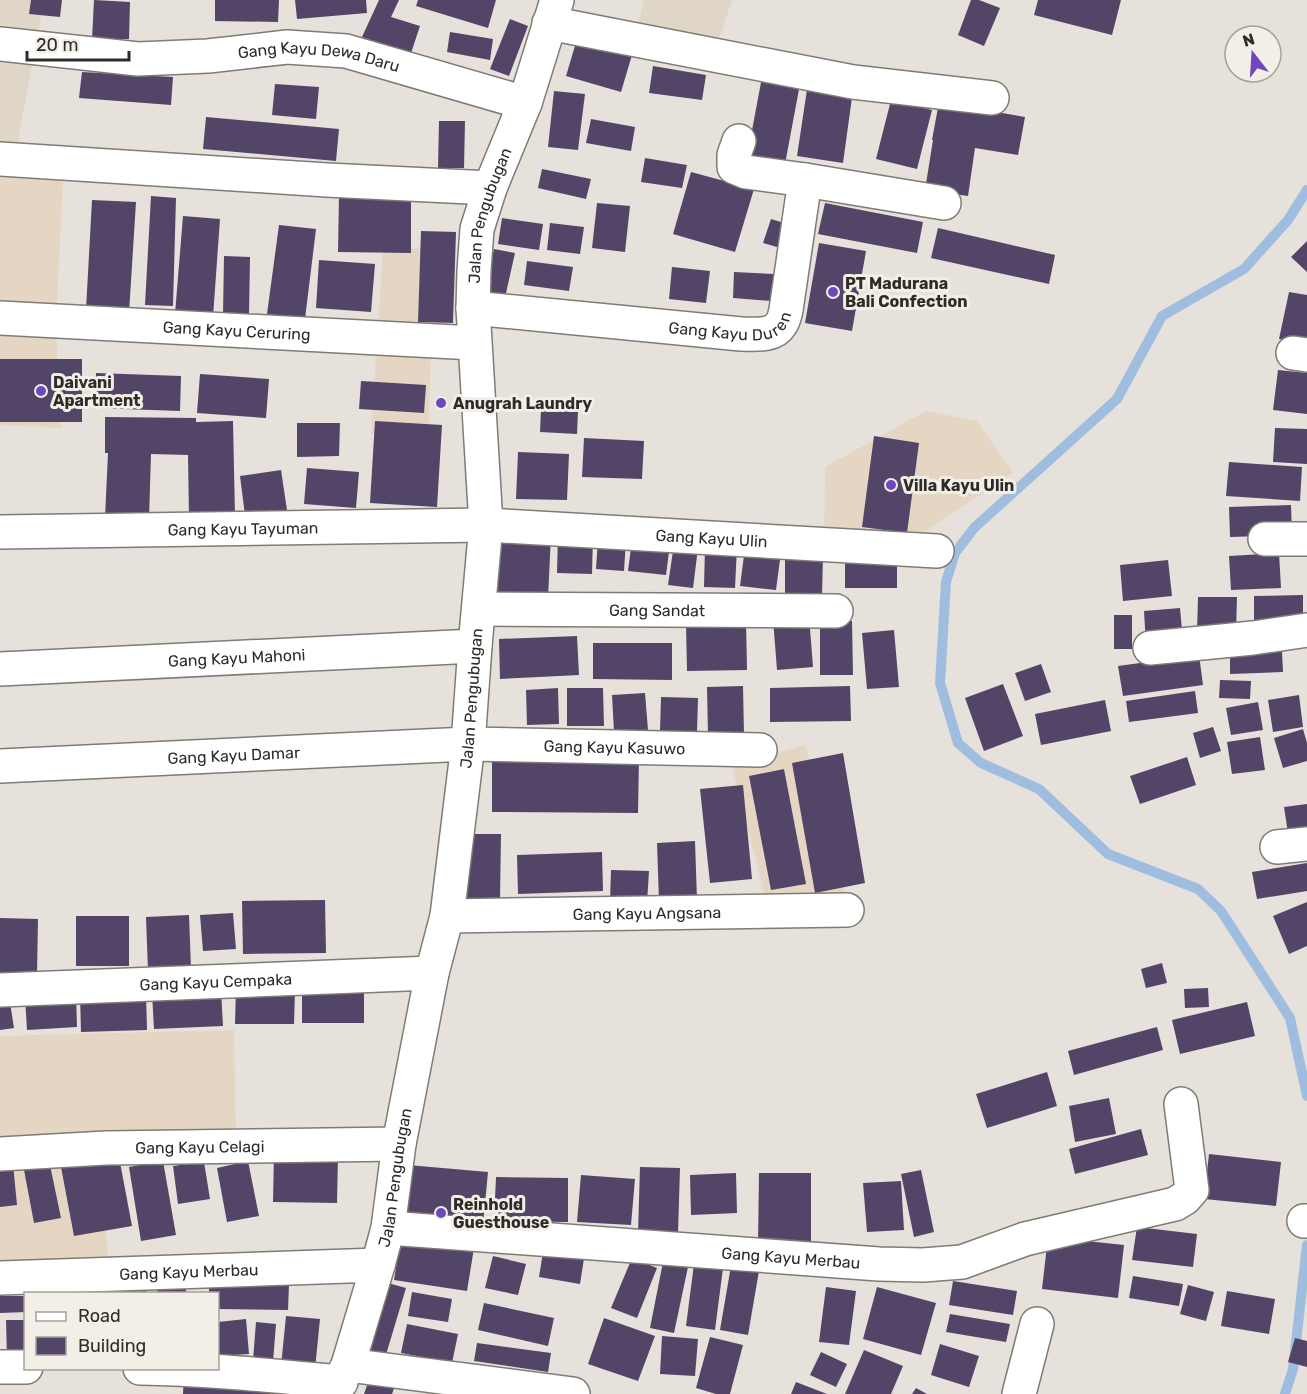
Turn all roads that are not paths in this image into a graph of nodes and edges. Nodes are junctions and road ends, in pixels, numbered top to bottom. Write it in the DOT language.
graph roads {
  1 [pos="553,11"];
  2 [pos="0,44"];
  3 [pos="992,98"];
  4 [pos="525,103"];
  5 [pos="739,141"];
  6 [pos="0,159"];
  7 [pos="806,180"];
  8 [pos="489,188"];
  9 [pos="944,203"];
  10 [pos="473,308"];
  11 [pos="0,318"];
  12 [pos="474,343"];
  13 [pos="486,525"];
  14 [pos="0,532"];
  15 [pos="1265,538"];
  16 [pos="1307,539"];
  17 [pos="937,551"];
  18 [pos="479,609"];
  19 [pos="836,611"];
  20 [pos="1307,630"];
  21 [pos="475,645"];
  22 [pos="1150,648"];
  23 [pos="0,669"];
  24 [pos="468,744"];
  25 [pos="760,750"];
  26 [pos="0,766"];
  27 [pos="847,910"];
  28 [pos="447,916"];
  29 [pos="432,973"];
  30 [pos="0,990"];
  31 [pos="1180,1104"];
  32 [pos="399,1143"];
  33 [pos="0,1154"];
  34 [pos="387,1228"];
  35 [pos="378,1265"];
  36 [pos="0,1278"];
  37 [pos="1037,1324"];
  38 [pos="0,1367"];
  39 [pos="24,1367"];
  40 [pos="196,1370"];
  41 [pos="341,1380"];
  42 [pos="573,1394"];
  43 [pos="1019,1394"];
  1 -- 3 [label="street"];
  1 -- 4 [label="street, Jalan Pengubugan"];
  2 -- 4 [label="street, Gang Kayu Dewa Daru"];
  4 -- 8 [label="street, Jalan Pengubugan"];
  5 -- 7 [label="street"];
  6 -- 8 [label="street"];
  7 -- 9 [label="street"];
  7 -- 10 [label="street, Gang Kayu Duren"];
  8 -- 10 [label="street, Jalan Pengubugan"];
  10 -- 12 [label="street, Jalan Pengubugan"];
  11 -- 12 [label="street, Gang Kayu Ceruring"];
  12 -- 13 [label="street, Jalan Pengubugan"];
  13 -- 14 [label="street, Gang Kayu Tayuman"];
  13 -- 17 [label="street, Gang Kayu Ulin"];
  13 -- 18 [label="street, Jalan Pengubugan"];
  15 -- 16 [label="street"];
  18 -- 19 [label="street, Gang Sandat"];
  18 -- 21 [label="street, Jalan Pengubugan"];
  20 -- 22 [label="street"];
  21 -- 23 [label="street, Gang Kayu Mahoni"];
  21 -- 24 [label="street, Jalan Pengubugan"];
  24 -- 25 [label="street, Gang Kayu Kasuwo"];
  24 -- 26 [label="street, Gang Kayu Damar"];
  24 -- 28 [label="street, Jalan Pengubugan"];
  27 -- 28 [label="street, Gang Kayu Angsana"];
  28 -- 29 [label="street, Jalan Pengubugan"];
  29 -- 30 [label="street, Gang Kayu Cempaka"];
  29 -- 32 [label="street, Jalan Pengubugan"];
  31 -- 34 [label="street, Gang Kayu Merbau"];
  32 -- 33 [label="street, Gang Kayu Celagi"];
  32 -- 34 [label="street, Jalan Pengubugan"];
  34 -- 35 [label="street, Jalan Pengubugan"];
  35 -- 36 [label="street, Gang Kayu Merbau"];
  35 -- 41 [label="street, Jalan Pengubugan"];
  37 -- 43 [label="street"];
  38 -- 39 [label="street"];
  40 -- 41 [label="street"];
  41 -- 42 [label="street"];
}
